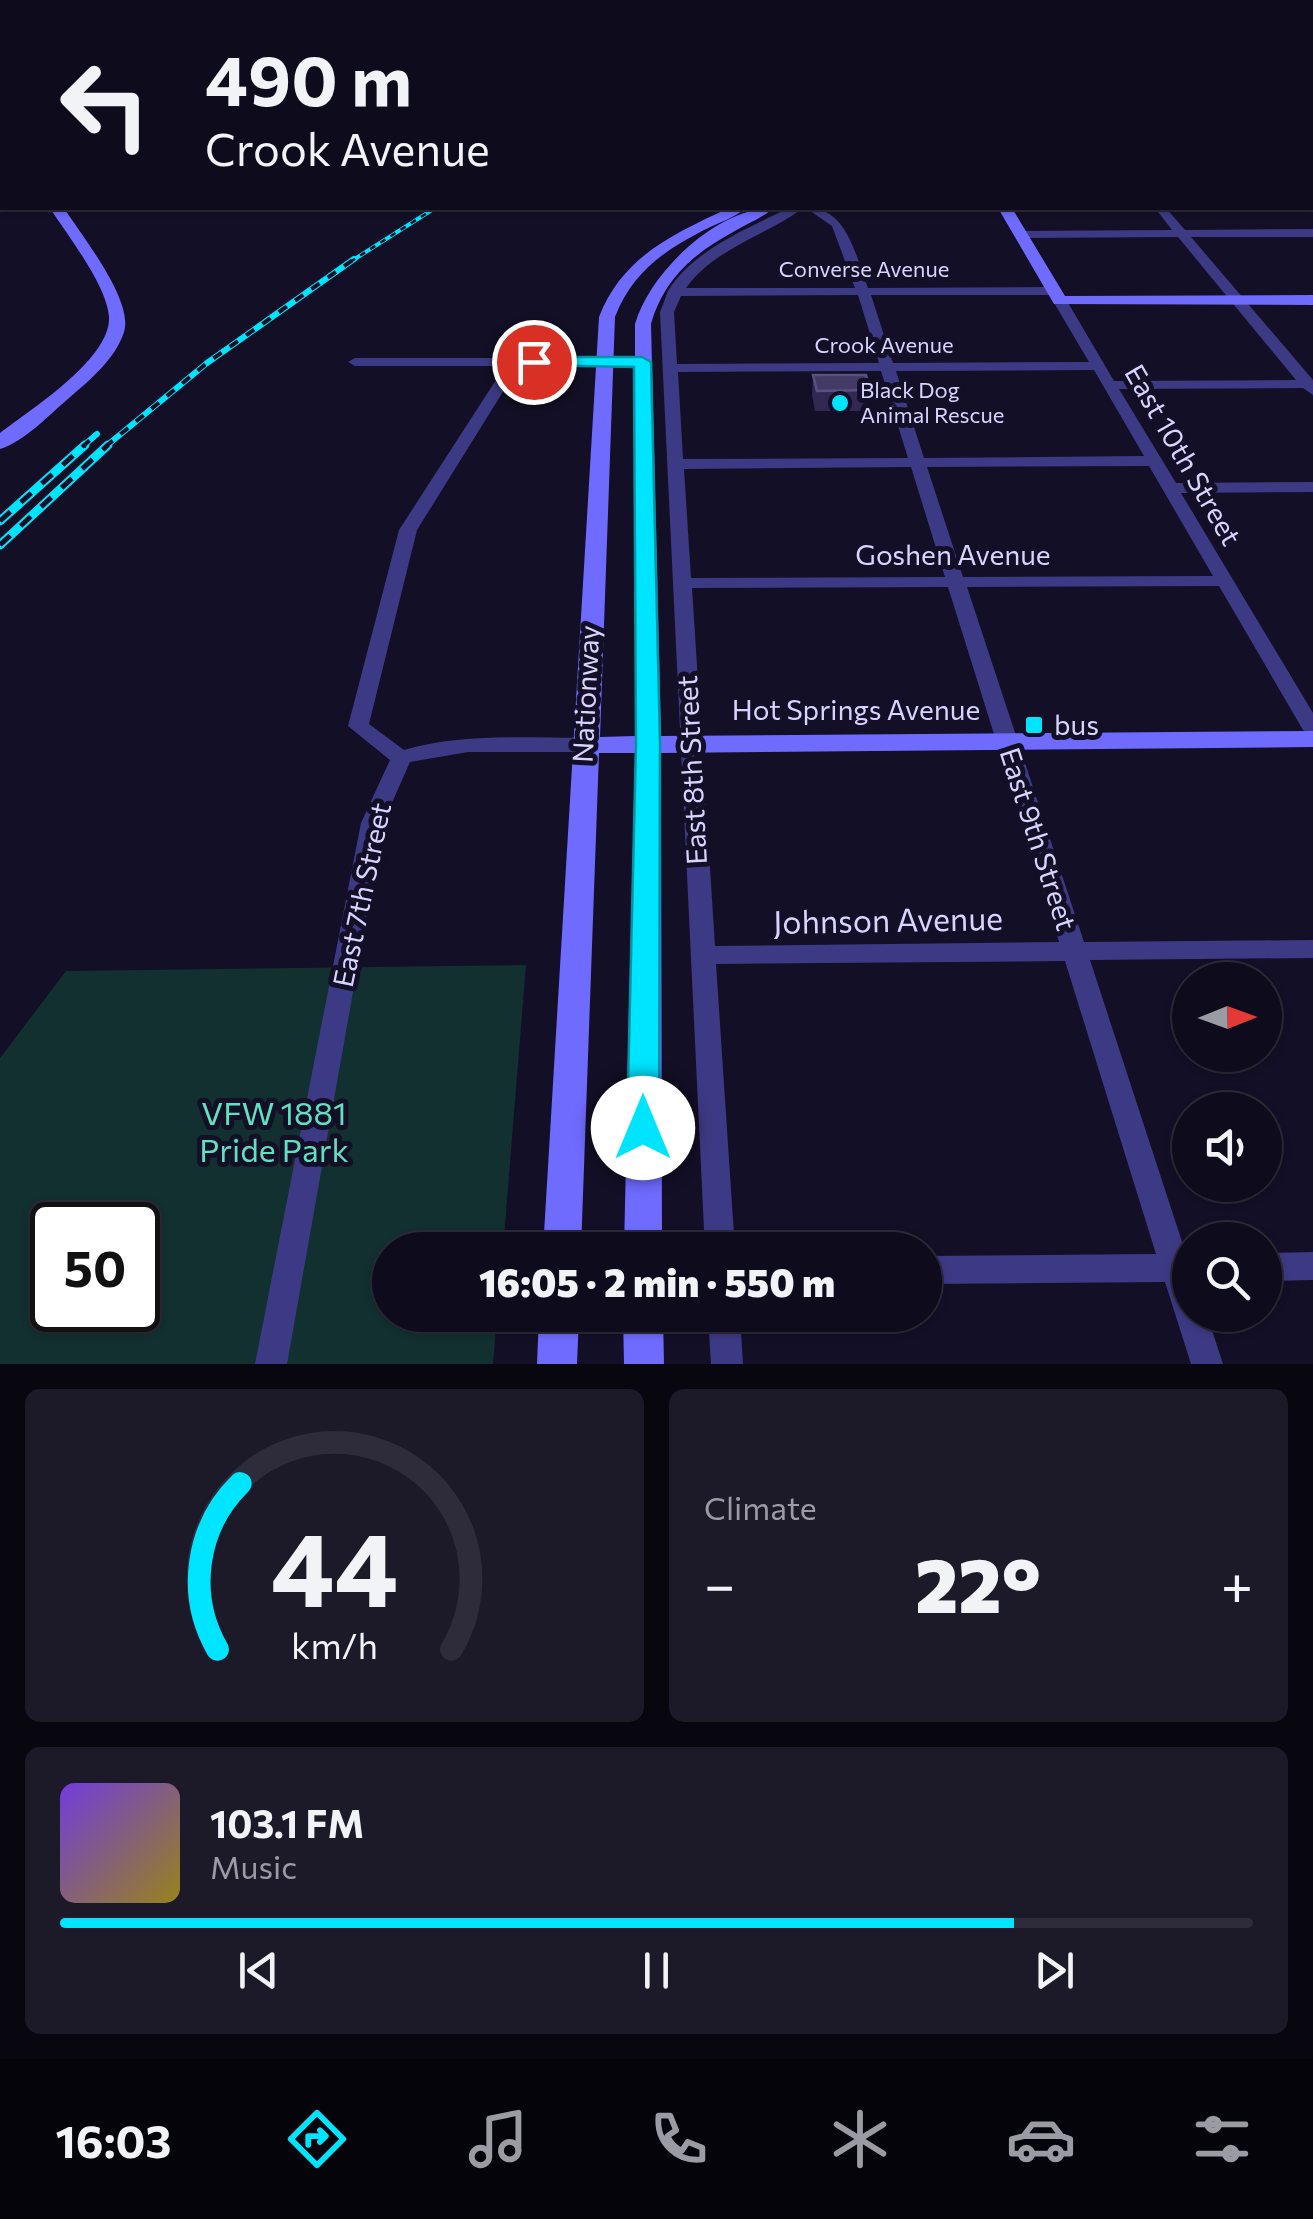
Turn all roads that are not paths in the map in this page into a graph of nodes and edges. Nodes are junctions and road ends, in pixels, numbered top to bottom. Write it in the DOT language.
graph roads {
  1 [pos="59,210"];
  2 [pos="735,210"];
  3 [pos="763,210"];
  4 [pos="793,210"];
  5 [pos="815,210"];
  6 [pos="1006,210"];
  7 [pos="1162,210"];
  8 [pos="1182,233"];
  9 [pos="1313,233"];
  10 [pos="1021,234"];
  11 [pos="674,292"];
  12 [pos="863,292"];
  13 [pos="1057,296"];
  14 [pos="1238,300"];
  15 [pos="1313,300"];
  16 [pos="356,362"];
  17 [pos="515,362"];
  18 [pos="603,362"];
  19 [pos="642,362"];
  20 [pos="1098,366"];
  21 [pos="888,367"];
  22 [pos="669,368"];
  23 [pos="1110,385"];
  24 [pos="1311,386"];
  25 [pos="0,442"];
  26 [pos="1154,461"];
  27 [pos="918,462"];
  28 [pos="674,464"];
  29 [pos="1170,488"];
  30 [pos="1313,488"];
  31 [pos="1225,581"];
  32 [pos="956,582"];
  33 [pos="681,584"];
  34 [pos="1313,730"];
  35 [pos="1313,738"];
  36 [pos="1007,741"];
  37 [pos="648,744"];
  38 [pos="691,744"];
  39 [pos="584,745"];
  40 [pos="401,758"];
  41 [pos="1313,949"];
  42 [pos="1074,951"];
  43 [pos="703,955"];
  44 [pos="563,1232"];
  45 [pos="642,1232"];
  46 [pos="719,1232"];
  47 [pos="1172,1236"];
  48 [pos="1313,1266"];
  49 [pos="1282,1267"];
  50 [pos="1172,1268"];
  51 [pos="942,1270"];
  52 [pos="558,1332"];
  53 [pos="643,1332"];
  54 [pos="725,1332"];
  55 [pos="1196,1332"];
  56 [pos="271,1364"];
  57 [pos="557,1364"];
  58 [pos="644,1364"];
  59 [pos="727,1364"];
  60 [pos="1206,1364"];
  1 -- 25 [label="main road"];
  2 -- 18 [label="main road, Nationway"];
  3 -- 19 [label="main road, Nationway"];
  4 -- 11 [label="street"];
  5 -- 12 [label="street, East 9th Street"];
  6 -- 10 [label="main road, East 10th Street"];
  7 -- 8 [label="street"];
  8 -- 9 [label="street"];
  8 -- 10 [label="street"];
  8 -- 14 [label="street"];
  10 -- 13 [label="main road, East 10th Street"];
  11 -- 12 [label="street, Converse Avenue"];
  11 -- 22 [label="street, East 8th Street"];
  12 -- 13 [label="street, Converse Avenue"];
  12 -- 21 [label="street, East 9th Street"];
  13 -- 14 [label="main road, Converse Avenue"];
  13 -- 20 [label="street, East 10th Street"];
  14 -- 15 [label="main road, Converse Avenue"];
  14 -- 24 [label="street"];
  16 -- 17 [label="street"];
  17 -- 18 [label="street"];
  17 -- 40 [label="street"];
  18 -- 19 [label="street"];
  18 -- 39 [label="main road, Nationway"];
  19 -- 37 [label="main road, Nationway"];
  20 -- 21 [label="street, Crook Avenue"];
  20 -- 23 [label="street, East 10th Street"];
  21 -- 22 [label="street, Crook Avenue"];
  21 -- 27 [label="street, East 9th Street"];
  22 -- 28 [label="street, East 8th Street"];
  23 -- 24 [label="street"];
  23 -- 26 [label="street, East 10th Street"];
  26 -- 27 [label="street"];
  26 -- 29 [label="street, East 10th Street"];
  27 -- 28 [label="street"];
  27 -- 32 [label="street, East 9th Street"];
  28 -- 33 [label="street, East 8th Street"];
  29 -- 30 [label="street"];
  29 -- 31 [label="street, East 10th Street"];
  31 -- 32 [label="street, Goshen Avenue"];
  31 -- 34 [label="street, East 10th Street"];
  32 -- 33 [label="street, Goshen Avenue"];
  32 -- 36 [label="street, East 9th Street"];
  33 -- 38 [label="street, East 8th Street"];
  35 -- 36 [label="main road, Hot Springs Avenue"];
  36 -- 38 [label="main road, Hot Springs Avenue"];
  36 -- 42 [label="street, East 9th Street"];
  37 -- 38 [label="main road, Hot Springs Avenue"];
  37 -- 39 [label="main road, Hot Springs Avenue"];
  37 -- 45 [label="main road, Nationway"];
  38 -- 43 [label="street, East 8th Street"];
  39 -- 40 [label="street, Hot Springs Avenue"];
  39 -- 44 [label="main road, Nationway"];
  40 -- 56 [label="street, East 7th Street"];
  41 -- 42 [label="street, Johnson Avenue"];
  42 -- 43 [label="street, Johnson Avenue"];
  42 -- 47 [label="street, East 9th Street"];
  43 -- 46 [label="street, East 8th Street"];
  48 -- 49 [label="street"];
  50 -- 51 [label="street"];
  52 -- 57 [label="main road"];
  53 -- 58 [label="main road"];
  54 -- 59 [label="street"];
  55 -- 60 [label="street, East 9th Street"];
}
